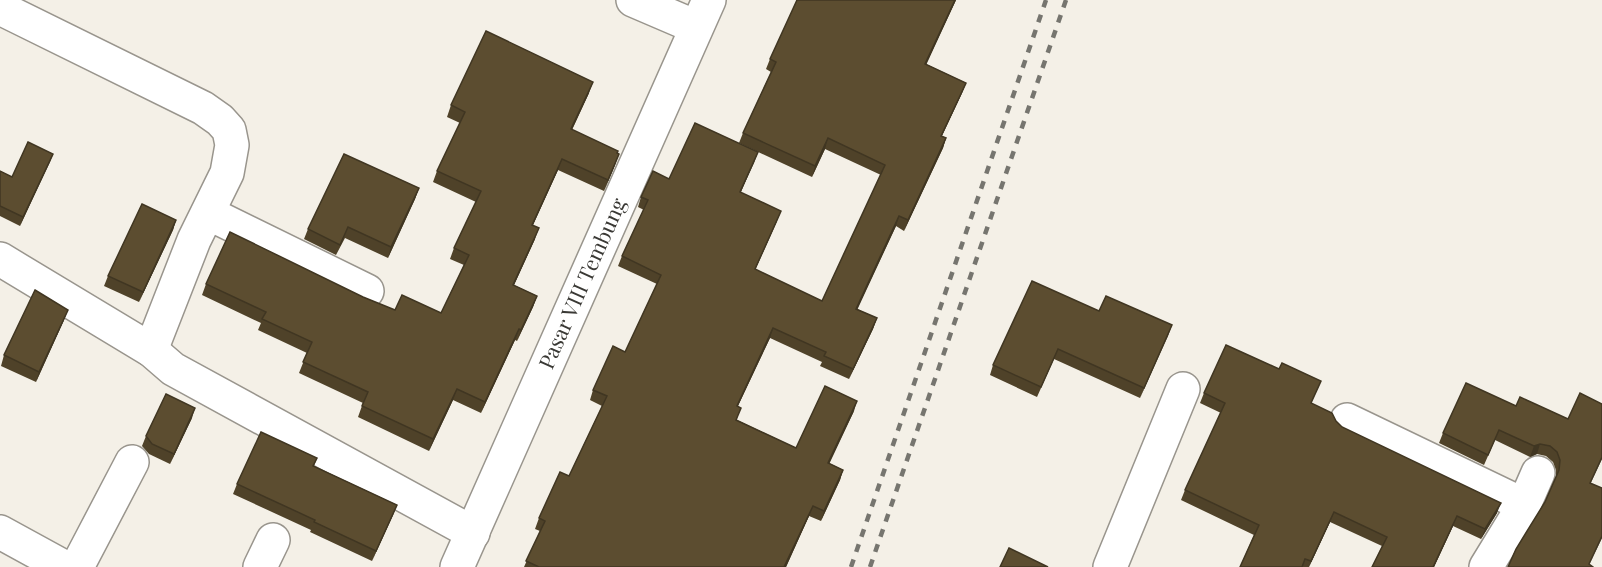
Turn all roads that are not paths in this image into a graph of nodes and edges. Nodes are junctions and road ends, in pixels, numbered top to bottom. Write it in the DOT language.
graph roads {
  1 [pos="633,0"];
  2 [pos="0,8"];
  3 [pos="703,14"];
  4 [pos="208,213"];
  5 [pos="0,259"];
  6 [pos="367,291"];
  7 [pos="152,350"];
  8 [pos="1183,389"];
  9 [pos="1347,420"];
  10 [pos="132,462"];
  11 [pos="1538,473"];
  12 [pos="1524,504"];
  13 [pos="0,532"];
  14 [pos="473,533"];
  15 [pos="64,567"];
  16 [pos="77,567"];
  17 [pos="458,567"];
  18 [pos="1110,567"];
  19 [pos="1486,567"];
  1 -- 3 [label="street"];
  2 -- 4 [label="street"];
  3 -- 14 [label="street, Pasar VIII Tembung"];
  4 -- 6 [label="street"];
  4 -- 7 [label="street"];
  5 -- 7 [label="street"];
  7 -- 14 [label="street"];
  8 -- 18 [label="street"];
  9 -- 12 [label="street"];
  10 -- 16 [label="street"];
  11 -- 12 [label="street"];
  12 -- 19 [label="street"];
  13 -- 15 [label="street"];
  14 -- 17 [label="street, Pasar VIII Tembung"];
}
